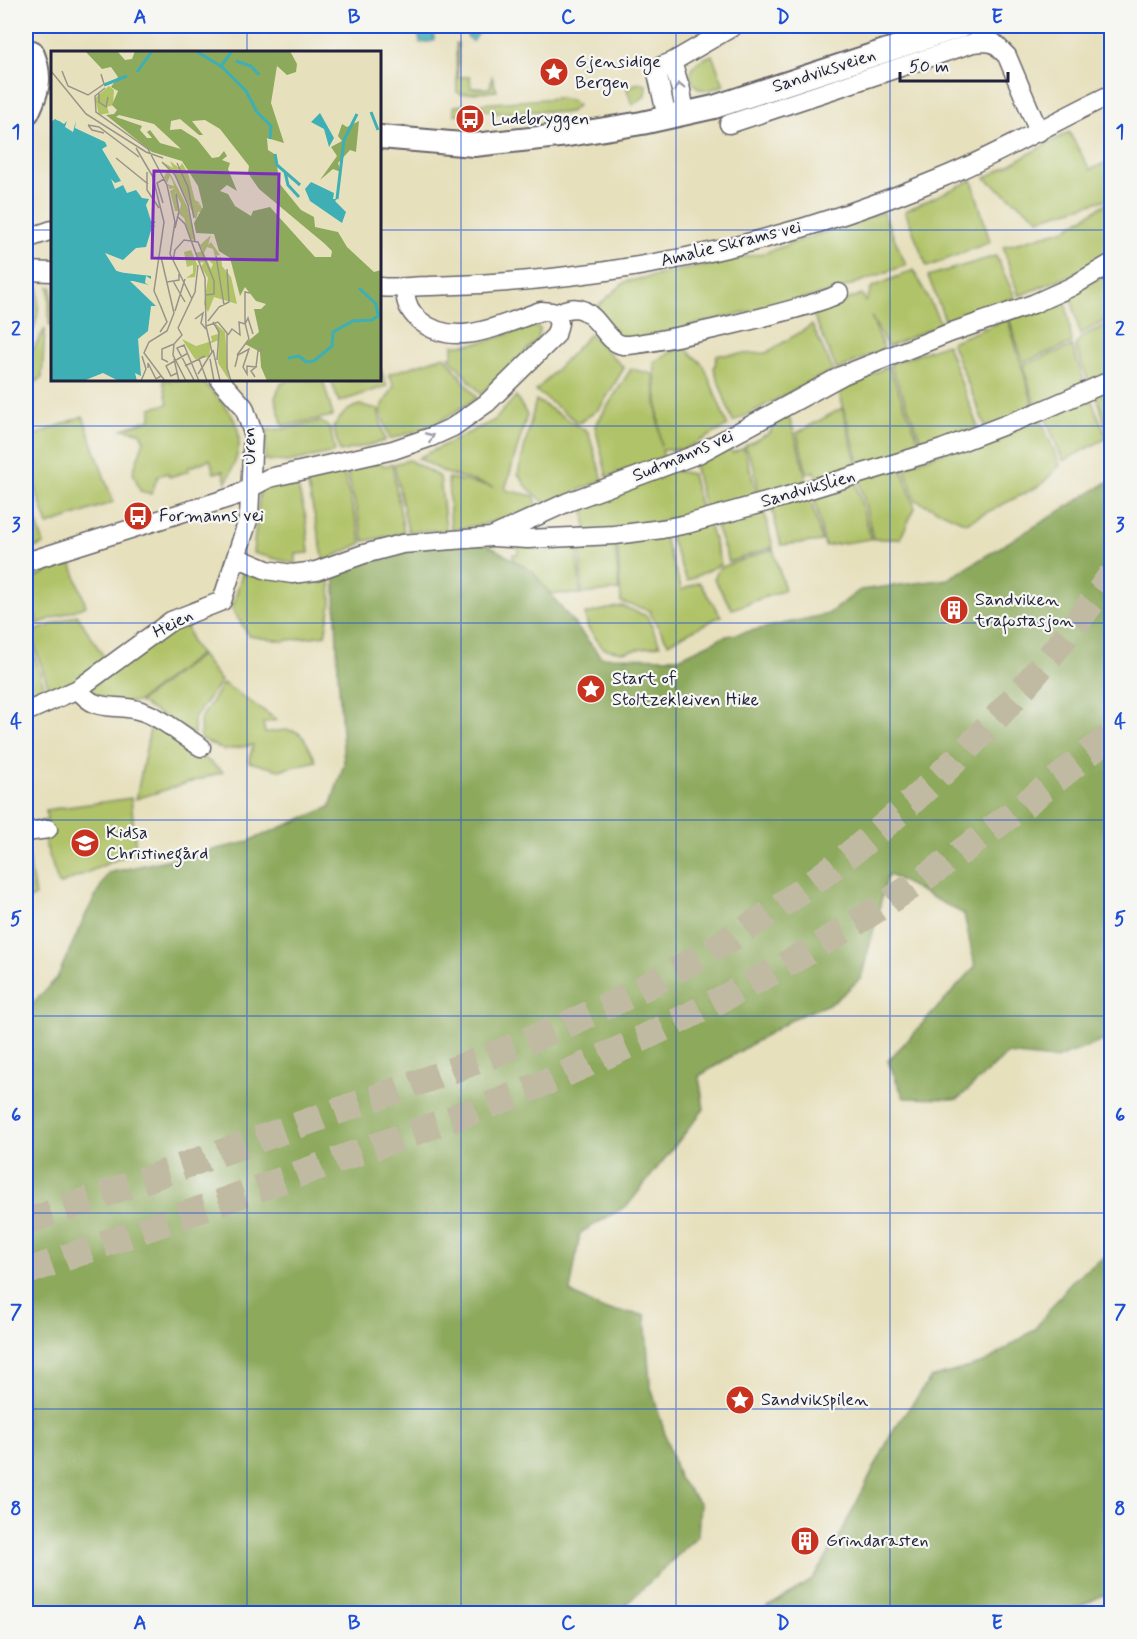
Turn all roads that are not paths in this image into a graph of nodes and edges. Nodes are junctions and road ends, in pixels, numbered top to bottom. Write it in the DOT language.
graph roads {
  1 [pos="734,26"];
  2 [pos="961,26"];
  3 [pos="36,60"];
  4 [pos="1112,94"];
  5 [pos="51,95"];
  6 [pos="27,113"];
  7 [pos="676,116"];
  8 [pos="381,122"];
  9 [pos="729,124"];
  10 [pos="1039,132"];
  11 [pos="381,137"];
  12 [pos="533,138"];
  13 [pos="51,230"];
  14 [pos="26,239"];
  15 [pos="1112,263"];
  16 [pos="26,271"];
  17 [pos="51,272"];
  18 [pos="381,287"];
  19 [pos="406,288"];
  20 [pos="839,292"];
  21 [pos="555,315"];
  22 [pos="1112,380"];
  23 [pos="221,381"];
  24 [pos="249,487"];
  25 [pos="491,537"];
  26 [pos="236,557"];
  27 [pos="26,562"];
  28 [pos="78,689"];
  29 [pos="26,712"];
  30 [pos="201,747"];
  31 [pos="48,829"];
  32 [pos="26,832"];
  1 -- 7 [label="street"];
  2 -- 7 [label="main road, Sandviksveien"];
  3 -- 6 [label="main road"];
  4 -- 10 [label="street, Amalie Skrams vei"];
  5 -- 6 [label="main road"];
  7 -- 12 [label="main road, Sandviksveien"];
  8 -- 12 [label="main road, Sandviksveien"];
  9 -- 10 [label="street"];
  10 -- 19 [label="street, Amalie Skrams vei"];
  11 -- 12 [label="main road, Sandviksveien"];
  13 -- 14 [label="street"];
  15 -- 25 [label="street, Sudmanns vei"];
  16 -- 17 [label="street"];
  18 -- 19 [label="street, Amalie Skrams vei"];
  19 -- 21 [label="street"];
  20 -- 21 [label="street"];
  24 -- 21 [label="street, one-way"];
  22 -- 25 [label="street, Sandvikslien"];
  23 -- 24 [label="street, Uren"];
  24 -- 26 [label="street, Heien"];
  24 -- 27 [label="street"];
  25 -- 26 [label="street, Sudmanns vei"];
  26 -- 28 [label="street, Heien"];
  28 -- 29 [label="street, Heien"];
  28 -- 30 [label="street"];
  31 -- 32 [label="street"];
}
